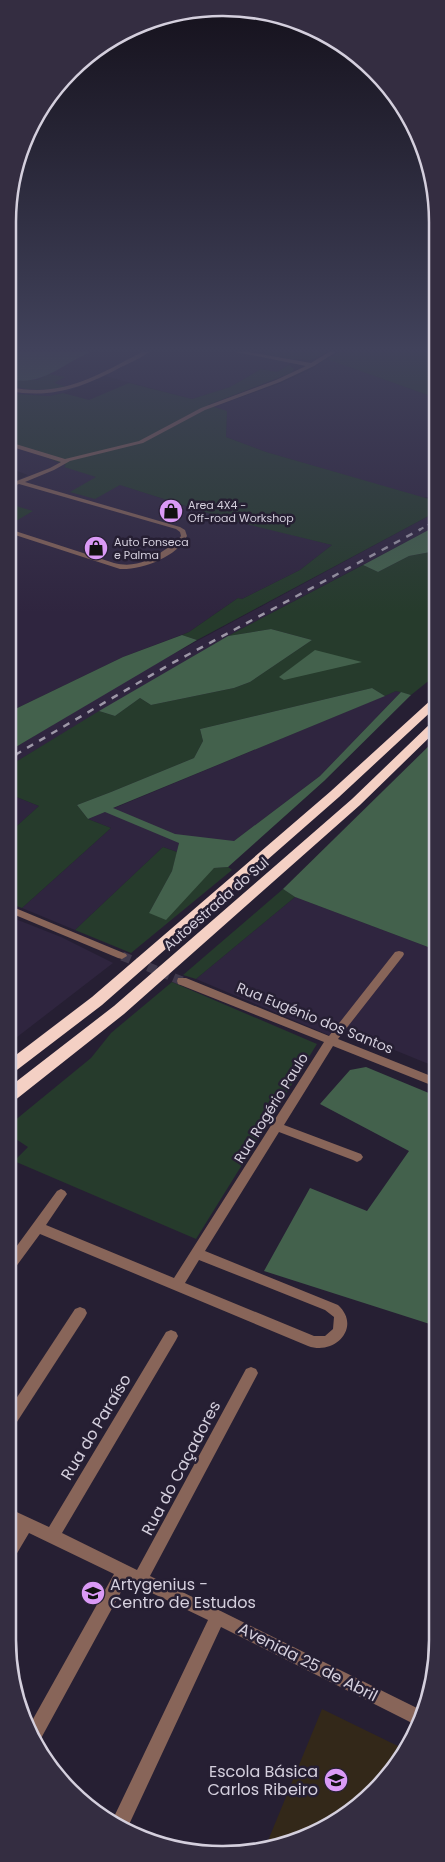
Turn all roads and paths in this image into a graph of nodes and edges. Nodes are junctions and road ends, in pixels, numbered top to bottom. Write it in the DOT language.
graph roads {
  1 [pos="146,439"];
  2 [pos="16,446"];
  3 [pos="65,462"];
  4 [pos="19,482"];
  5 [pos="16,483"];
  6 [pos="16,533"];
  7 [pos="429,707"];
  8 [pos="429,731"];
  9 [pos="16,911"];
  10 [pos="399,954"];
  11 [pos="122,956"];
  12 [pos="182,981"];
  13 [pos="331,1040"];
  14 [pos="16,1063"];
  15 [pos="429,1080"];
  16 [pos="16,1091"];
  17 [pos="278,1127"];
  18 [pos="357,1156"];
  19 [pos="62,1194"];
  20 [pos="37,1227"];
  21 [pos="196,1253"];
  22 [pos="16,1257"];
  23 [pos="177,1284"];
  24 [pos="80,1313"];
  25 [pos="171,1336"];
  26 [pos="252,1373"];
  27 [pos="16,1411"];
  28 [pos="16,1519"];
  29 [pos="26,1524"];
  30 [pos="52,1536"];
  31 [pos="16,1541"];
  32 [pos="124,1571"];
  33 [pos="140,1579"];
  34 [pos="218,1617"];
  35 [pos="414,1716"];
  36 [pos="37,1729"];
  37 [pos="122,1820"];
  1 -- 3 [label="street"];
  2 -- 3 [label="street"];
  3 -- 4 [label="street"];
  4 -- 5 [label="street"];
  4 -- 6 [label="street"];
  7 -- 14 [label="highway, Autoestrada do Sul"];
  8 -- 16 [label="highway, Autoestrada do Sul"];
  9 -- 11 [label="street"];
  10 -- 13 [label="street, Rua Rogério Paulo"];
  12 -- 13 [label="street, Rua Eugénio dos Santos"];
  13 -- 15 [label="street, Rua Eugénio dos Santos"];
  13 -- 17 [label="street, Rua Rogério Paulo"];
  17 -- 18 [label="street"];
  17 -- 21 [label="street, Rua Rogério Paulo"];
  19 -- 20 [label="street"];
  20 -- 22 [label="street"];
  20 -- 23 [label="street"];
  21 -- 23 [label="street, Rua Rogério Paulo"];
  21 -- 23 [label="street"];
  24 -- 27 [label="street"];
  25 -- 30 [label="street, Rua do Paraíso"];
  26 -- 33 [label="street, Rua do Caçadores"];
  28 -- 29 [label="street, Avenida 25 de Abril"];
  29 -- 30 [label="street, Avenida 25 de Abril"];
  29 -- 31 [label="street"];
  30 -- 32 [label="street, Avenida 25 de Abril"];
  32 -- 33 [label="street, Avenida 25 de Abril"];
  32 -- 36 [label="street"];
  33 -- 34 [label="street, Avenida 25 de Abril"];
  34 -- 35 [label="street, Avenida 25 de Abril"];
  34 -- 37 [label="street"];
}
